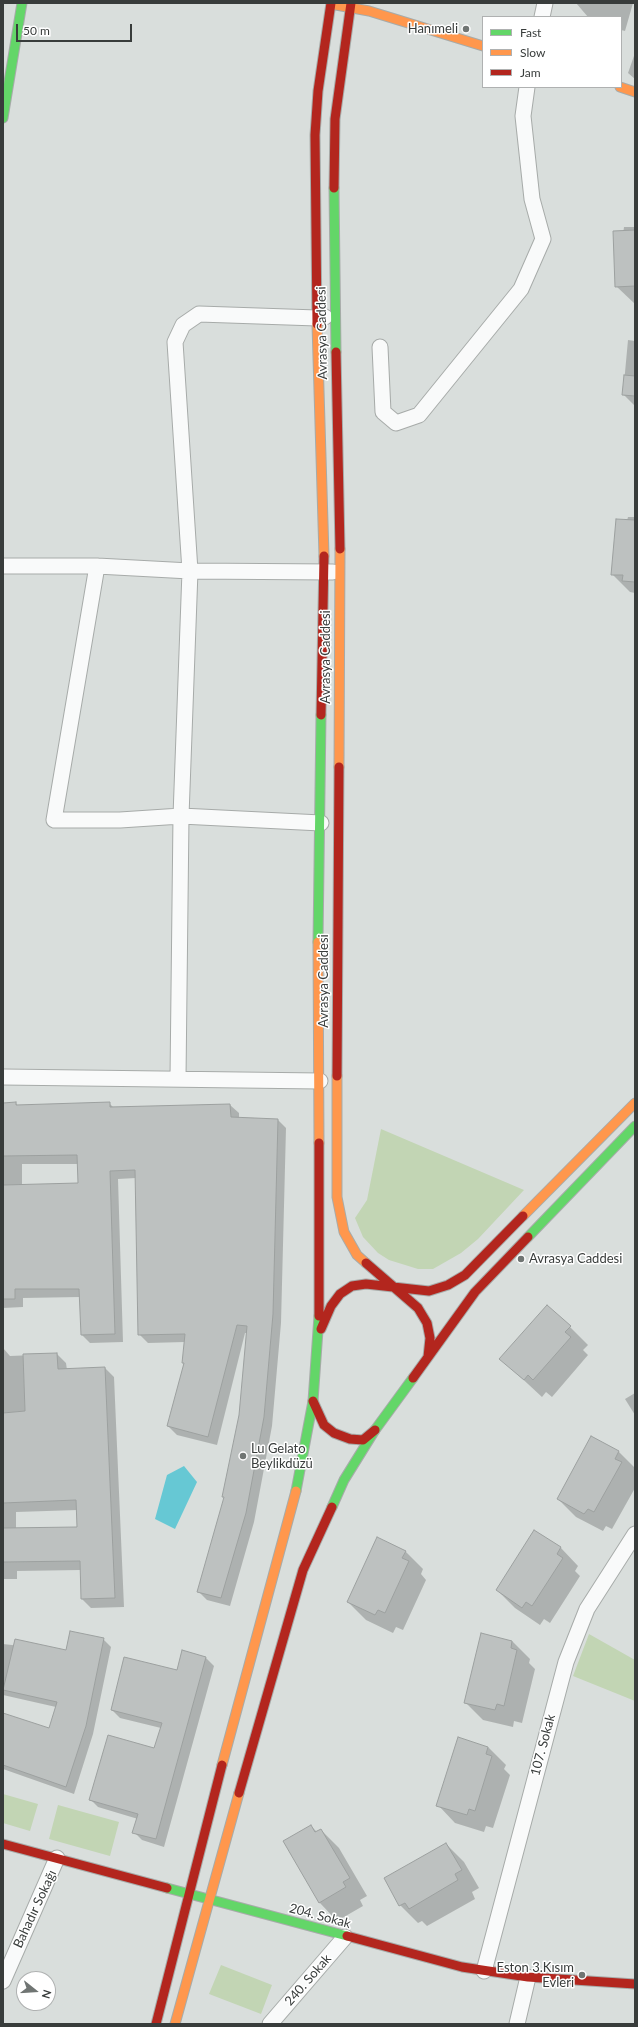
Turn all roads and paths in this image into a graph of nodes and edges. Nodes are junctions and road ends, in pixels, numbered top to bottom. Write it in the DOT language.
graph roads {
  1 [pos="22,3"];
  2 [pos="545,3"];
  3 [pos="331,4"];
  4 [pos="350,5"];
  5 [pos="542,16"];
  6 [pos="482,46"];
  7 [pos="527,88"];
  8 [pos="622,88"];
  9 [pos="635,92"];
  10 [pos="3,118"];
  11 [pos="315,192"];
  12 [pos="334,192"];
  13 [pos="335,314"];
  14 [pos="317,318"];
  15 [pos="380,347"];
  16 [pos="3,566"];
  17 [pos="97,566"];
  18 [pos="190,571"];
  19 [pos="340,571"];
  20 [pos="324,572"];
  21 [pos="181,816"];
  22 [pos="321,822"];
  23 [pos="3,1077"];
  24 [pos="178,1078"];
  25 [pos="320,1081"];
  26 [pos="635,1103"];
  27 [pos="635,1126"];
  28 [pos="398,1289"];
  29 [pos="319,1334"];
  30 [pos="428,1357"];
  31 [pos="313,1401"];
  32 [pos="375,1430"];
  33 [pos="634,1537"];
  34 [pos="3,1844"];
  35 [pos="58,1858"];
  36 [pos="188,1894"];
  37 [pos="208,1900"];
  38 [pos="345,1937"];
  39 [pos="484,1971"];
  40 [pos="528,1977"];
  41 [pos="3,1981"];
  42 [pos="635,1984"];
  43 [pos="156,2024"];
  44 [pos="175,2024"];
  45 [pos="270,2024"];
  46 [pos="517,2024"];
  1 -- 10 [label="street"];
  2 -- 5 [label="street"];
  3 -- 4 [label="street"];
  3 -- 11 [label="street"];
  4 -- 6 [label="street"];
  4 -- 12 [label="street, Avrasya Caddesi"];
  7 -- 15 [label="street"];
  8 -- 9 [label="street"];
  11 -- 12 [label="street"];
  11 -- 14 [label="street"];
  12 -- 13 [label="street, Avrasya Caddesi"];
  13 -- 14 [label="street"];
  13 -- 19 [label="street, Avrasya Caddesi"];
  14 -- 18 [label="street"];
  14 -- 20 [label="street"];
  16 -- 17 [label="street"];
  17 -- 18 [label="street"];
  17 -- 21 [label="street"];
  18 -- 20 [label="street"];
  18 -- 21 [label="street"];
  19 -- 20 [label="street"];
  19 -- 28 [label="street, Avrasya Caddesi"];
  20 -- 22 [label="street"];
  21 -- 22 [label="street"];
  21 -- 24 [label="street"];
  22 -- 25 [label="street"];
  23 -- 24 [label="street"];
  24 -- 25 [label="street"];
  25 -- 29 [label="street"];
  26 -- 28 [label="street"];
  27 -- 30 [label="street"];
  28 -- 29 [label="street"];
  28 -- 30 [label="street"];
  29 -- 31 [label="street"];
  30 -- 32 [label="street"];
  31 -- 32 [label="street"];
  31 -- 36 [label="street"];
  32 -- 37 [label="street"];
  33 -- 39 [label="street, 107. Sokak"];
  34 -- 35 [label="street, 204. Sokak"];
  35 -- 36 [label="street, 204. Sokak"];
  35 -- 41 [label="street, Bahadır Sokağı"];
  36 -- 37 [label="street, 204. Sokak"];
  36 -- 43 [label="street"];
  37 -- 38 [label="street, 204. Sokak"];
  37 -- 44 [label="street"];
  38 -- 39 [label="street, 204. Sokak"];
  38 -- 45 [label="street, 240. Sokak"];
  39 -- 40 [label="street, 204. Sokak"];
  40 -- 42 [label="street, 204. Sokak"];
  40 -- 46 [label="street"];
}
